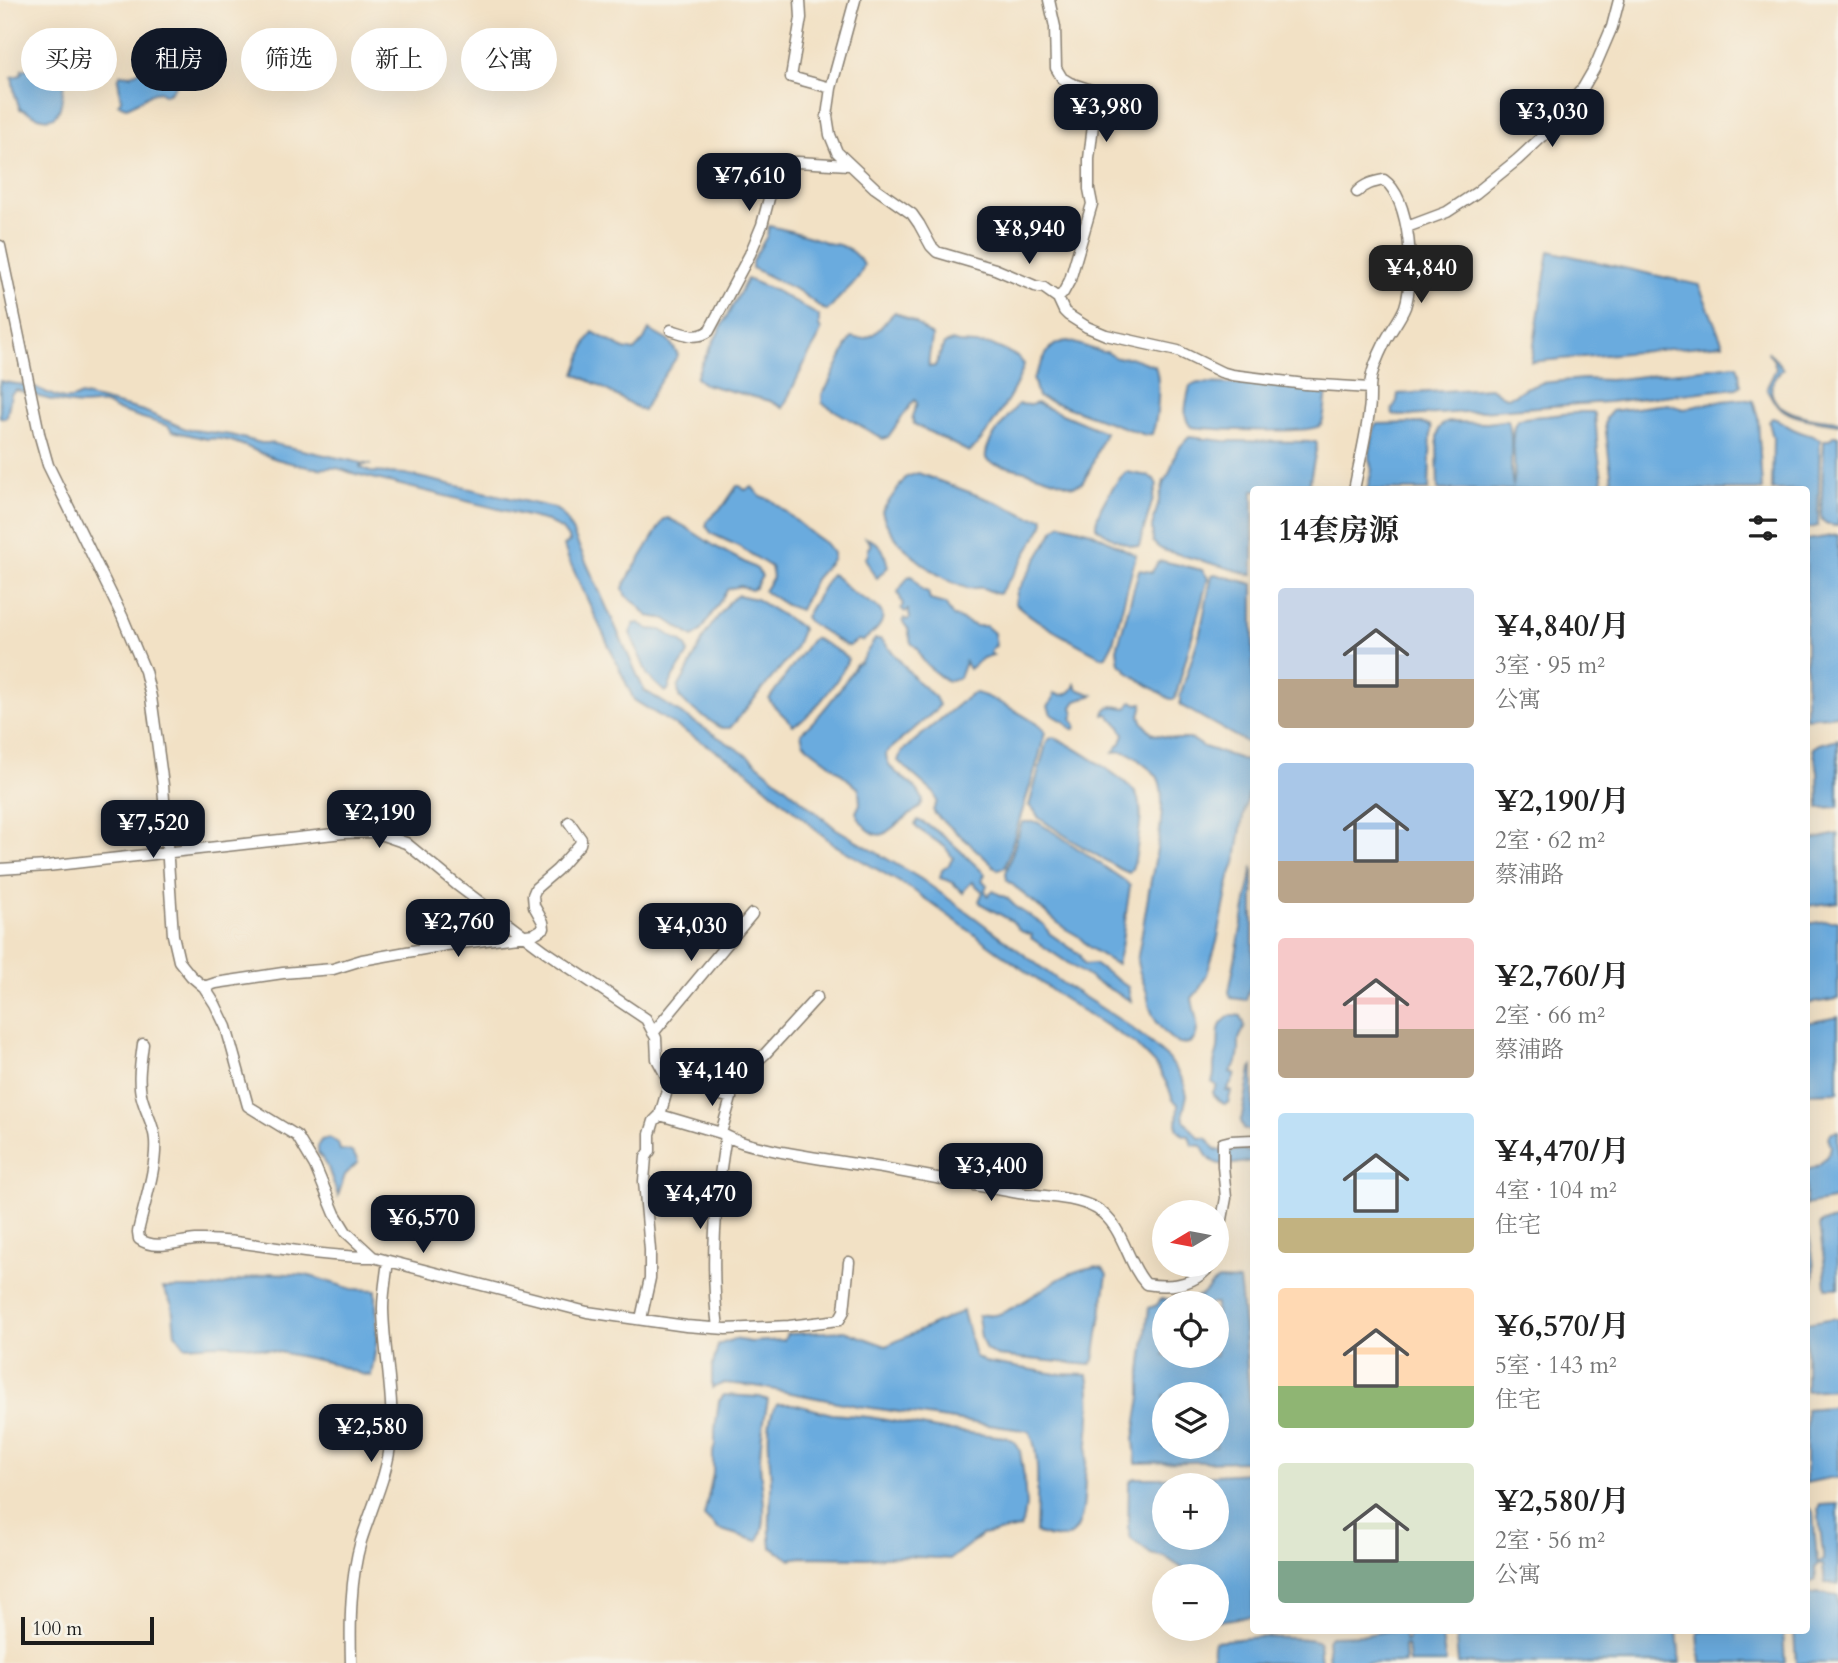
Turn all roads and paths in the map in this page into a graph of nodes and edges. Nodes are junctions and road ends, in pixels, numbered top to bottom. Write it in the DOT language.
graph roads {
  1 [pos="800,0"];
  2 [pos="855,0"];
  3 [pos="1049,0"];
  4 [pos="1619,0"];
  5 [pos="831,88"];
  6 [pos="849,165"];
  7 [pos="1357,192"];
  8 [pos="1407,227"];
  9 [pos="0,246"];
  10 [pos="1058,298"];
  11 [pos="671,330"];
  12 [pos="1370,388"];
  13 [pos="1355,486"];
  14 [pos="569,822"];
  15 [pos="168,852"];
  16 [pos="0,869"];
  17 [pos="752,914"];
  18 [pos="523,934"];
  19 [pos="204,987"];
  20 [pos="817,996"];
  21 [pos="653,1033"];
  22 [pos="143,1044"];
  23 [pos="670,1080"];
  24 [pos="722,1095"];
  25 [pos="660,1115"];
  26 [pos="723,1134"];
  27 [pos="1250,1140"];
  28 [pos="1226,1200"];
  29 [pos="373,1257"];
  30 [pos="388,1261"];
  31 [pos="849,1262"];
  32 [pos="1193,1278"];
  33 [pos="641,1319"];
  34 [pos="718,1328"];
  35 [pos="351,1663"];
  1 -- 5 [label="street"];
  2 -- 5 [label="street"];
  3 -- 10 [label="street"];
  4 -- 8 [label="street"];
  5 -- 6 [label="street"];
  6 -- 10 [label="street"];
  6 -- 11 [label="street"];
  7 -- 8 [label="street"];
  8 -- 12 [label="street"];
  9 -- 15 [label="street"];
  10 -- 12 [label="street"];
  12 -- 13 [label="street"];
  14 -- 18 [label="street"];
  15 -- 16 [label="street"];
  15 -- 18 [label="street"];
  15 -- 19 [label="street"];
  17 -- 21 [label="street"];
  18 -- 19 [label="street"];
  18 -- 21 [label="street"];
  19 -- 29 [label="street"];
  20 -- 24 [label="street"];
  21 -- 23 [label="street"];
  22 -- 29 [label="street"];
  23 -- 24 [label="street"];
  23 -- 25 [label="street"];
  24 -- 26 [label="street"];
  25 -- 26 [label="street"];
  25 -- 33 [label="street"];
  26 -- 32 [label="street"];
  26 -- 34 [label="street"];
  27 -- 28 [label="street"];
  29 -- 30 [label="street"];
  30 -- 33 [label="street"];
  30 -- 35 [label="street"];
  31 -- 34 [label="street"];
  33 -- 34 [label="street"];
}
